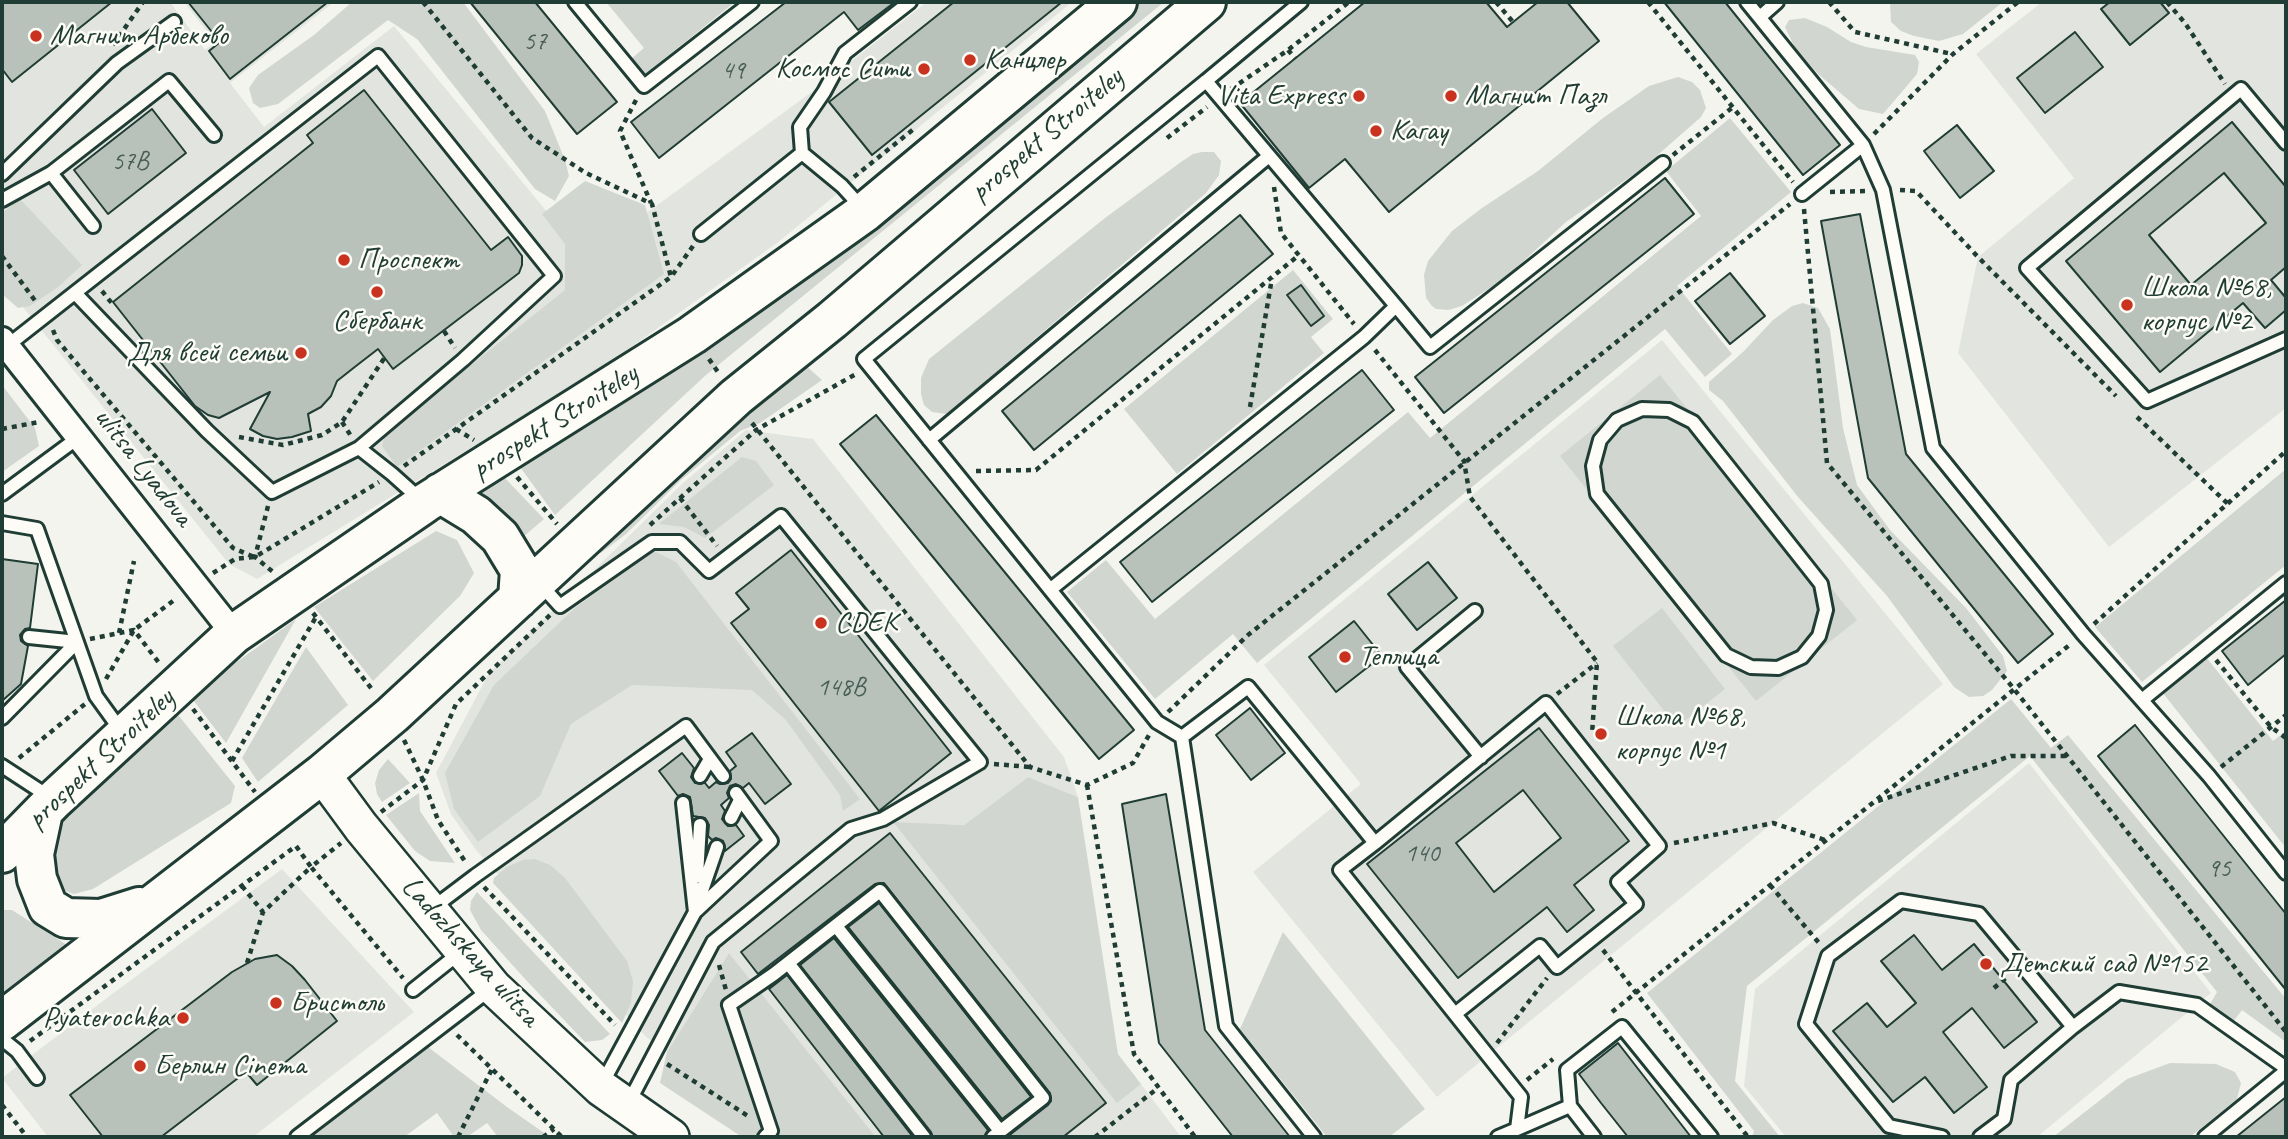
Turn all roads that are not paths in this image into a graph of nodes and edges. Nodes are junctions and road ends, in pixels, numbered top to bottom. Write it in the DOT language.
graph roads {
  1 [pos="575,2"];
  2 [pos="752,2"];
  3 [pos="910,2"];
  4 [pos="1117,2"];
  5 [pos="1206,2"];
  6 [pos="1301,2"];
  7 [pos="1747,2"];
  8 [pos="1777,2"];
  9 [pos="1760,17"];
  10 [pos="174,22"];
  11 [pos="1206,81"];
  12 [pos="214,135"];
  13 [pos="2286,143"];
  14 [pos="1863,145"];
  15 [pos="802,153"];
  16 [pos="1269,156"];
  17 [pos="1662,163"];
  18 [pos="51,173"];
  19 [pos="2,174"];
  20 [pos="1802,194"];
  21 [pos="2,200"];
  22 [pos="865,212"];
  23 [pos="93,226"];
  24 [pos="702,234"];
  25 [pos="75,293"];
  26 [pos="1396,306"];
  27 [pos="2286,338"];
  28 [pos="4,343"];
  29 [pos="929,440"];
  30 [pos="1600,440"];
  31 [pos="71,443"];
  32 [pos="359,448"];
  33 [pos="2,494"];
  34 [pos="433,498"];
  35 [pos="2,523"];
  36 [pos="2286,583"];
  37 [pos="1051,589"];
  38 [pos="527,590"];
  39 [pos="1475,611"];
  40 [pos="234,634"];
  41 [pos="30,636"];
  42 [pos="77,642"];
  43 [pos="2142,700"];
  44 [pos="2,718"];
  45 [pos="124,735"];
  46 [pos="1182,737"];
  47 [pos="1481,757"];
  48 [pos="710,759"];
  49 [pos="2,766"];
  50 [pos="322,774"];
  51 [pos="700,776"];
  52 [pos="723,776"];
  53 [pos="683,803"];
  54 [pos="48,806"];
  55 [pos="731,818"];
  56 [pos="700,825"];
  57 [pos="1375,843"];
  58 [pos="717,847"];
  59 [pos="2,853"];
  60 [pos="2286,873"];
  61 [pos="158,901"];
  62 [pos="430,911"];
  63 [pos="695,912"];
  64 [pos="836,926"];
  65 [pos="462,950"];
  66 [pos="788,963"];
  67 [pos="493,987"];
  68 [pos="413,990"];
  69 [pos="1455,1014"];
  70 [pos="2,1021"];
  71 [pos="2073,1027"];
  72 [pos="2,1038"];
  73 [pos="2286,1070"];
  74 [pos="37,1078"];
  75 [pos="614,1098"];
  76 [pos="1570,1106"];
  77 [pos="1517,1129"];
  78 [pos="768,1134"];
  79 [pos="997,1134"];
  80 [pos="297,1137"];
  81 [pos="671,1137"];
  82 [pos="924,1137"];
  83 [pos="1314,1137"];
  84 [pos="1498,1137"];
  85 [pos="1594,1137"];
  86 [pos="1711,1137"];
  87 [pos="1942,1137"];
  88 [pos="1980,1137"];
  89 [pos="2205,1137"];
  1 -- 2 [label="lane"];
  3 -- 15 [label="lane"];
  4 -- 22 [label="main road, prospekt Stroiteley"];
  5 -- 38 [label="main road, prospekt Stroiteley"];
  6 -- 11 [label="lane"];
  7 -- 9 [label="lane"];
  8 -- 9 [label="lane"];
  9 -- 14 [label="lane"];
  10 -- 19 [label="lane"];
  11 -- 16 [label="lane"];
  11 -- 29 [label="lane"];
  12 -- 18 [label="lane"];
  13 -- 27 [label="lane"];
  14 -- 20 [label="lane"];
  14 -- 43 [label="lane"];
  15 -- 22 [label="lane"];
  15 -- 24 [label="lane"];
  16 -- 26 [label="lane"];
  16 -- 29 [label="lane"];
  17 -- 26 [label="lane"];
  18 -- 21 [label="lane"];
  18 -- 23 [label="lane"];
  22 -- 34 [label="main road, prospekt Stroiteley"];
  25 -- 28 [label="lane"];
  25 -- 32 [label="lane"];
  25 -- 32 [label="lane"];
  26 -- 37 [label="lane"];
  28 -- 31 [label="street, ulitsa Lyadova"];
  29 -- 37 [label="lane"];
  30 -- 30 [label="lane"];
  31 -- 33 [label="lane"];
  31 -- 40 [label="street, ulitsa Lyadova"];
  32 -- 34 [label="lane"];
  34 -- 38 [label="main road"];
  34 -- 40 [label="main road, prospekt Stroiteley"];
  35 -- 42 [label="lane"];
  36 -- 43 [label="lane"];
  37 -- 46 [label="lane"];
  38 -- 50 [label="main road, prospekt Stroiteley"];
  38 -- 75 [label="lane"];
  39 -- 47 [label="lane"];
  40 -- 45 [label="main road, prospekt Stroiteley"];
  41 -- 42 [label="lane"];
  42 -- 44 [label="lane"];
  42 -- 45 [label="lane"];
  43 -- 60 [label="lane"];
  45 -- 54 [label="main road, prospekt Stroiteley"];
  46 -- 57 [label="lane"];
  46 -- 83 [label="lane"];
  47 -- 57 [label="lane"];
  47 -- 69 [label="lane"];
  48 -- 51 [label="lane"];
  48 -- 52 [label="lane"];
  48 -- 62 [label="lane"];
  49 -- 54 [label="lane"];
  50 -- 61 [label="main road, prospekt Stroiteley"];
  50 -- 62 [label="street, Ladozhskaya ulitsa"];
  53 -- 63 [label="lane"];
  54 -- 59 [label="main road, prospekt Stroiteley"];
  54 -- 61 [label="main road"];
  55 -- 63 [label="lane"];
  56 -- 63 [label="lane"];
  57 -- 69 [label="lane"];
  58 -- 63 [label="lane"];
  61 -- 70 [label="main road, prospekt Stroiteley"];
  62 -- 65 [label="street, Ladozhskaya ulitsa"];
  63 -- 75 [label="lane"];
  64 -- 66 [label="lane"];
  64 -- 79 [label="lane"];
  64 -- 79 [label="lane"];
  65 -- 67 [label="street, Ladozhskaya ulitsa"];
  65 -- 68 [label="lane"];
  66 -- 78 [label="lane"];
  66 -- 82 [label="lane"];
  67 -- 75 [label="street, Ladozhskaya ulitsa"];
  67 -- 80 [label="lane"];
  69 -- 77 [label="lane"];
  71 -- 73 [label="lane"];
  71 -- 87 [label="lane"];
  71 -- 88 [label="lane"];
  72 -- 74 [label="lane"];
  73 -- 89 [label="lane"];
  75 -- 81 [label="street, Ladozhskaya ulitsa"];
  76 -- 77 [label="lane"];
  76 -- 85 [label="lane"];
  76 -- 86 [label="lane"];
  77 -- 84 [label="lane"];
}
